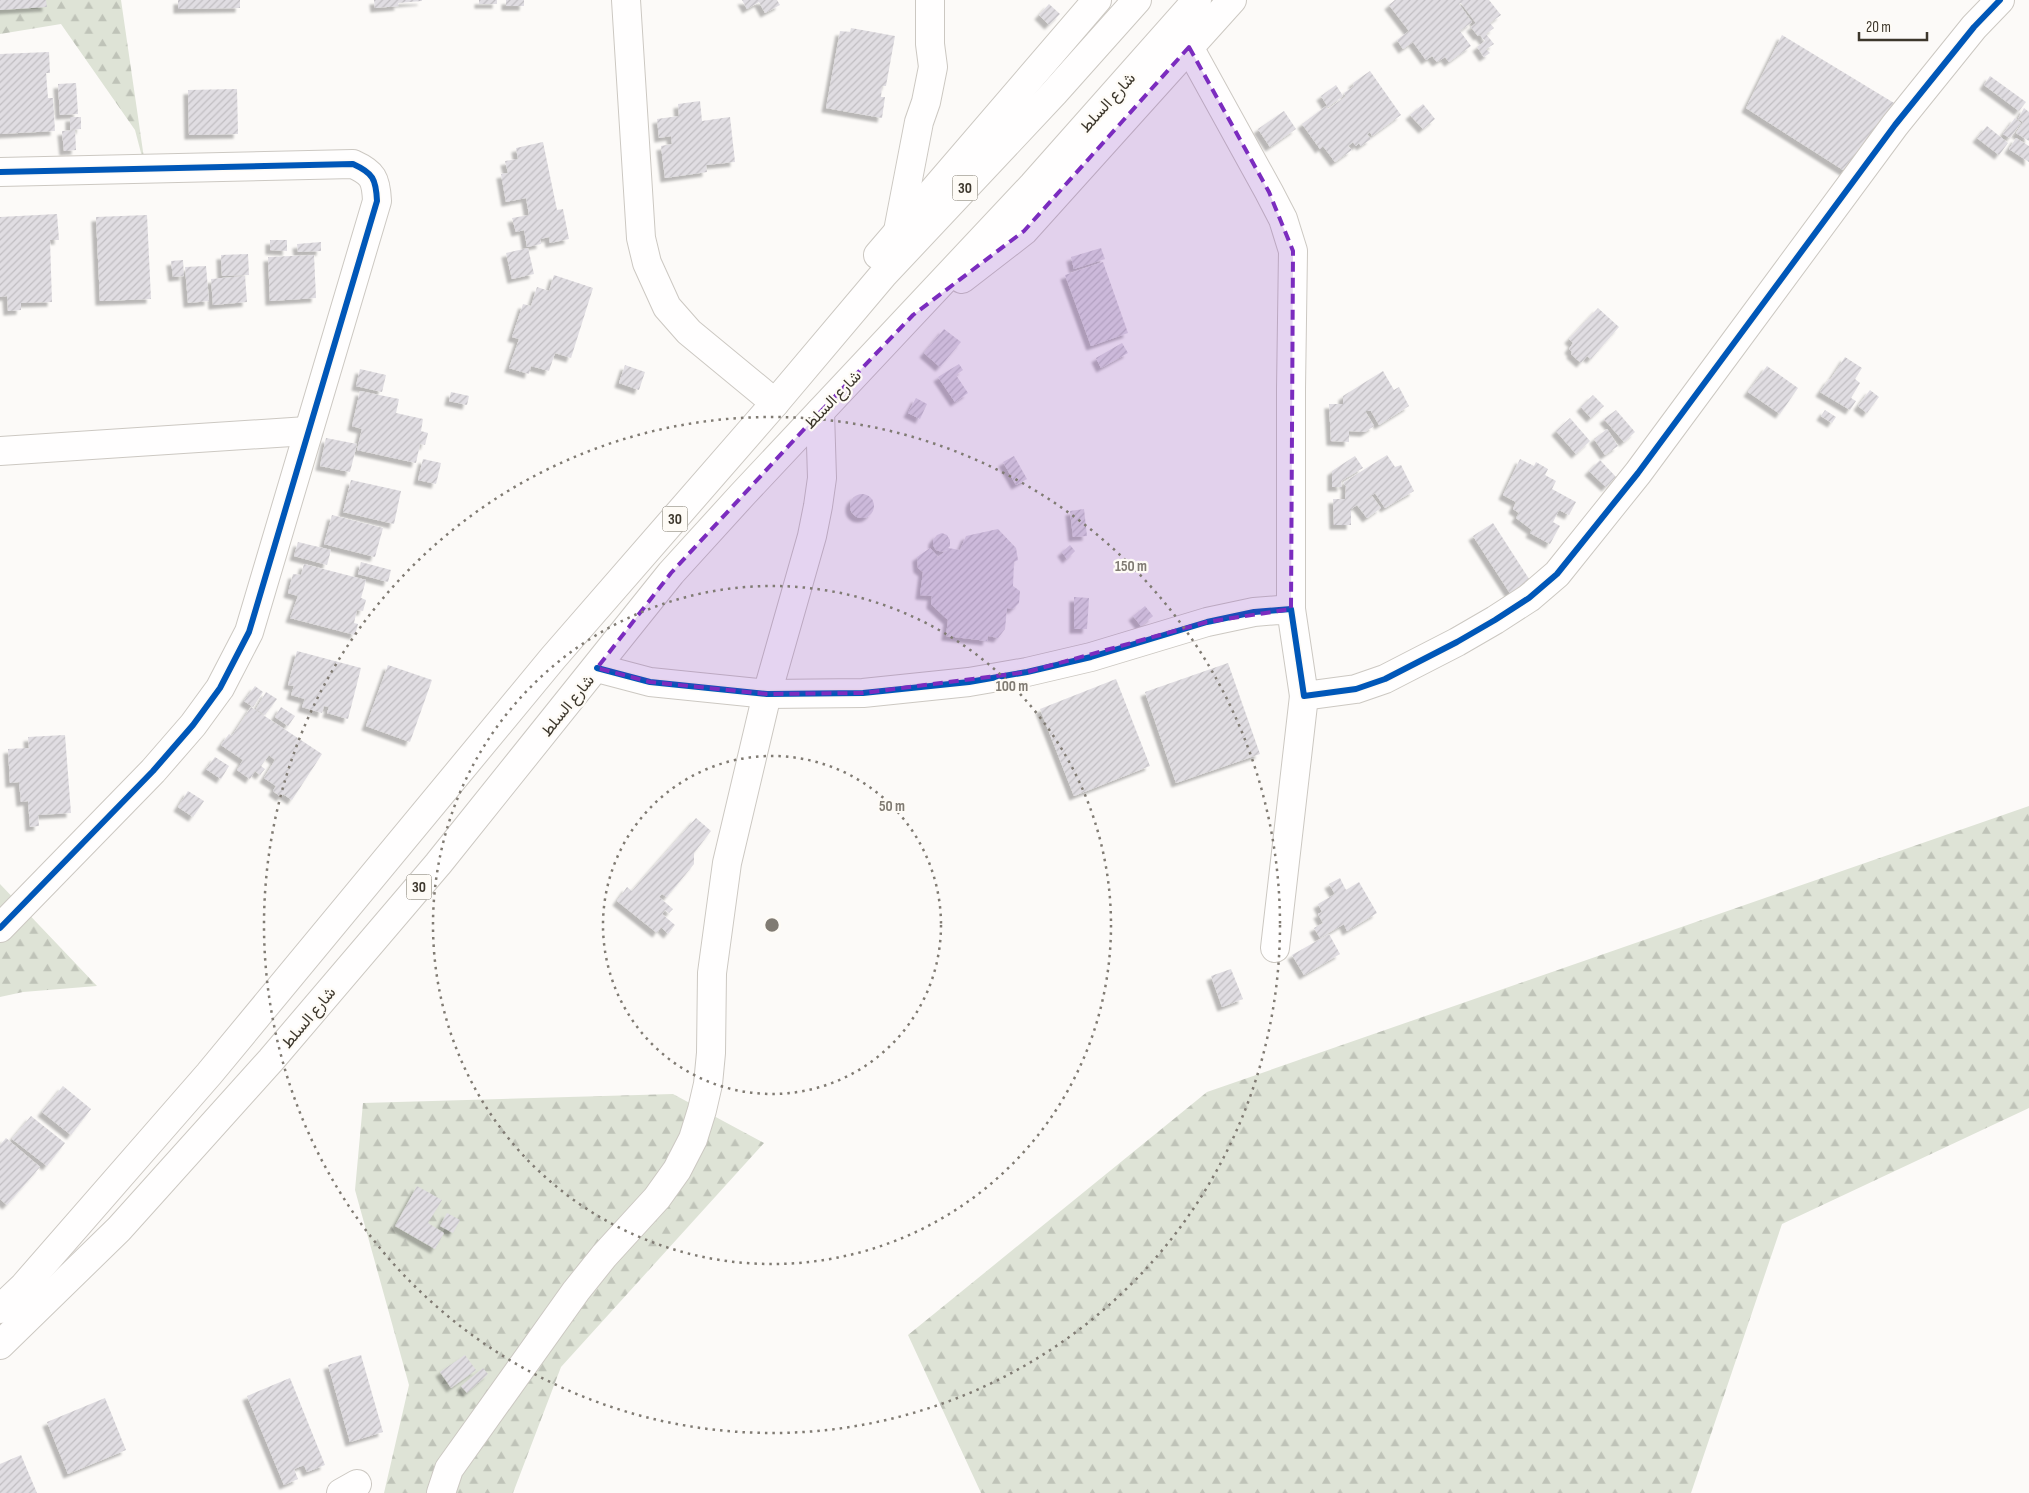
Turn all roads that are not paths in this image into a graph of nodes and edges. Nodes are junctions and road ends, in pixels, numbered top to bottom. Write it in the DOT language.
graph roads {
  1 [pos="626,0"];
  2 [pos="930,0"];
  3 [pos="1097,0"];
  4 [pos="1137,0"];
  5 [pos="1232,0"];
  6 [pos="2000,0"];
  7 [pos="1193,5"];
  8 [pos="1189,47"];
  9 [pos="0,172"];
  10 [pos="898,230"];
  11 [pos="913,315"];
  12 [pos="796,379"];
  13 [pos="775,403"];
  14 [pos="820,412"];
  15 [pos="307,432"];
  16 [pos="0,451"];
  17 [pos="1291,609"];
  18 [pos="597,668"];
  19 [pos="767,694"];
  20 [pos="1304,696"];
  21 [pos="0,928"];
  22 [pos="1275,948"];
  23 [pos="0,1309"];
  24 [pos="0,1345"];
  25 [pos="441,1493"];
  1 -- 13 [label="street"];
  2 -- 10 [label="street"];
  3 -- 10 [label="street"];
  4 -- 12 [label="street, 30"];
  5 -- 8 [label="street"];
  6 -- 20 [label="street"];
  7 -- 11 [label="street, شارع السلط / 30"];
  8 -- 11 [label="street"];
  8 -- 17 [label="street"];
  9 -- 15 [label="street"];
  10 -- 12 [label="street"];
  11 -- 14 [label="street, شارع السلط / 30"];
  12 -- 13 [label="street, 30"];
  13 -- 23 [label="street, 30"];
  14 -- 18 [label="street, شارع السلط / 30"];
  14 -- 19 [label="street"];
  15 -- 16 [label="street"];
  15 -- 21 [label="street"];
  17 -- 19 [label="street"];
  17 -- 20 [label="street"];
  18 -- 19 [label="street"];
  18 -- 24 [label="street, شارع السلط / 30"];
  19 -- 25 [label="street"];
  20 -- 22 [label="street"];
}
